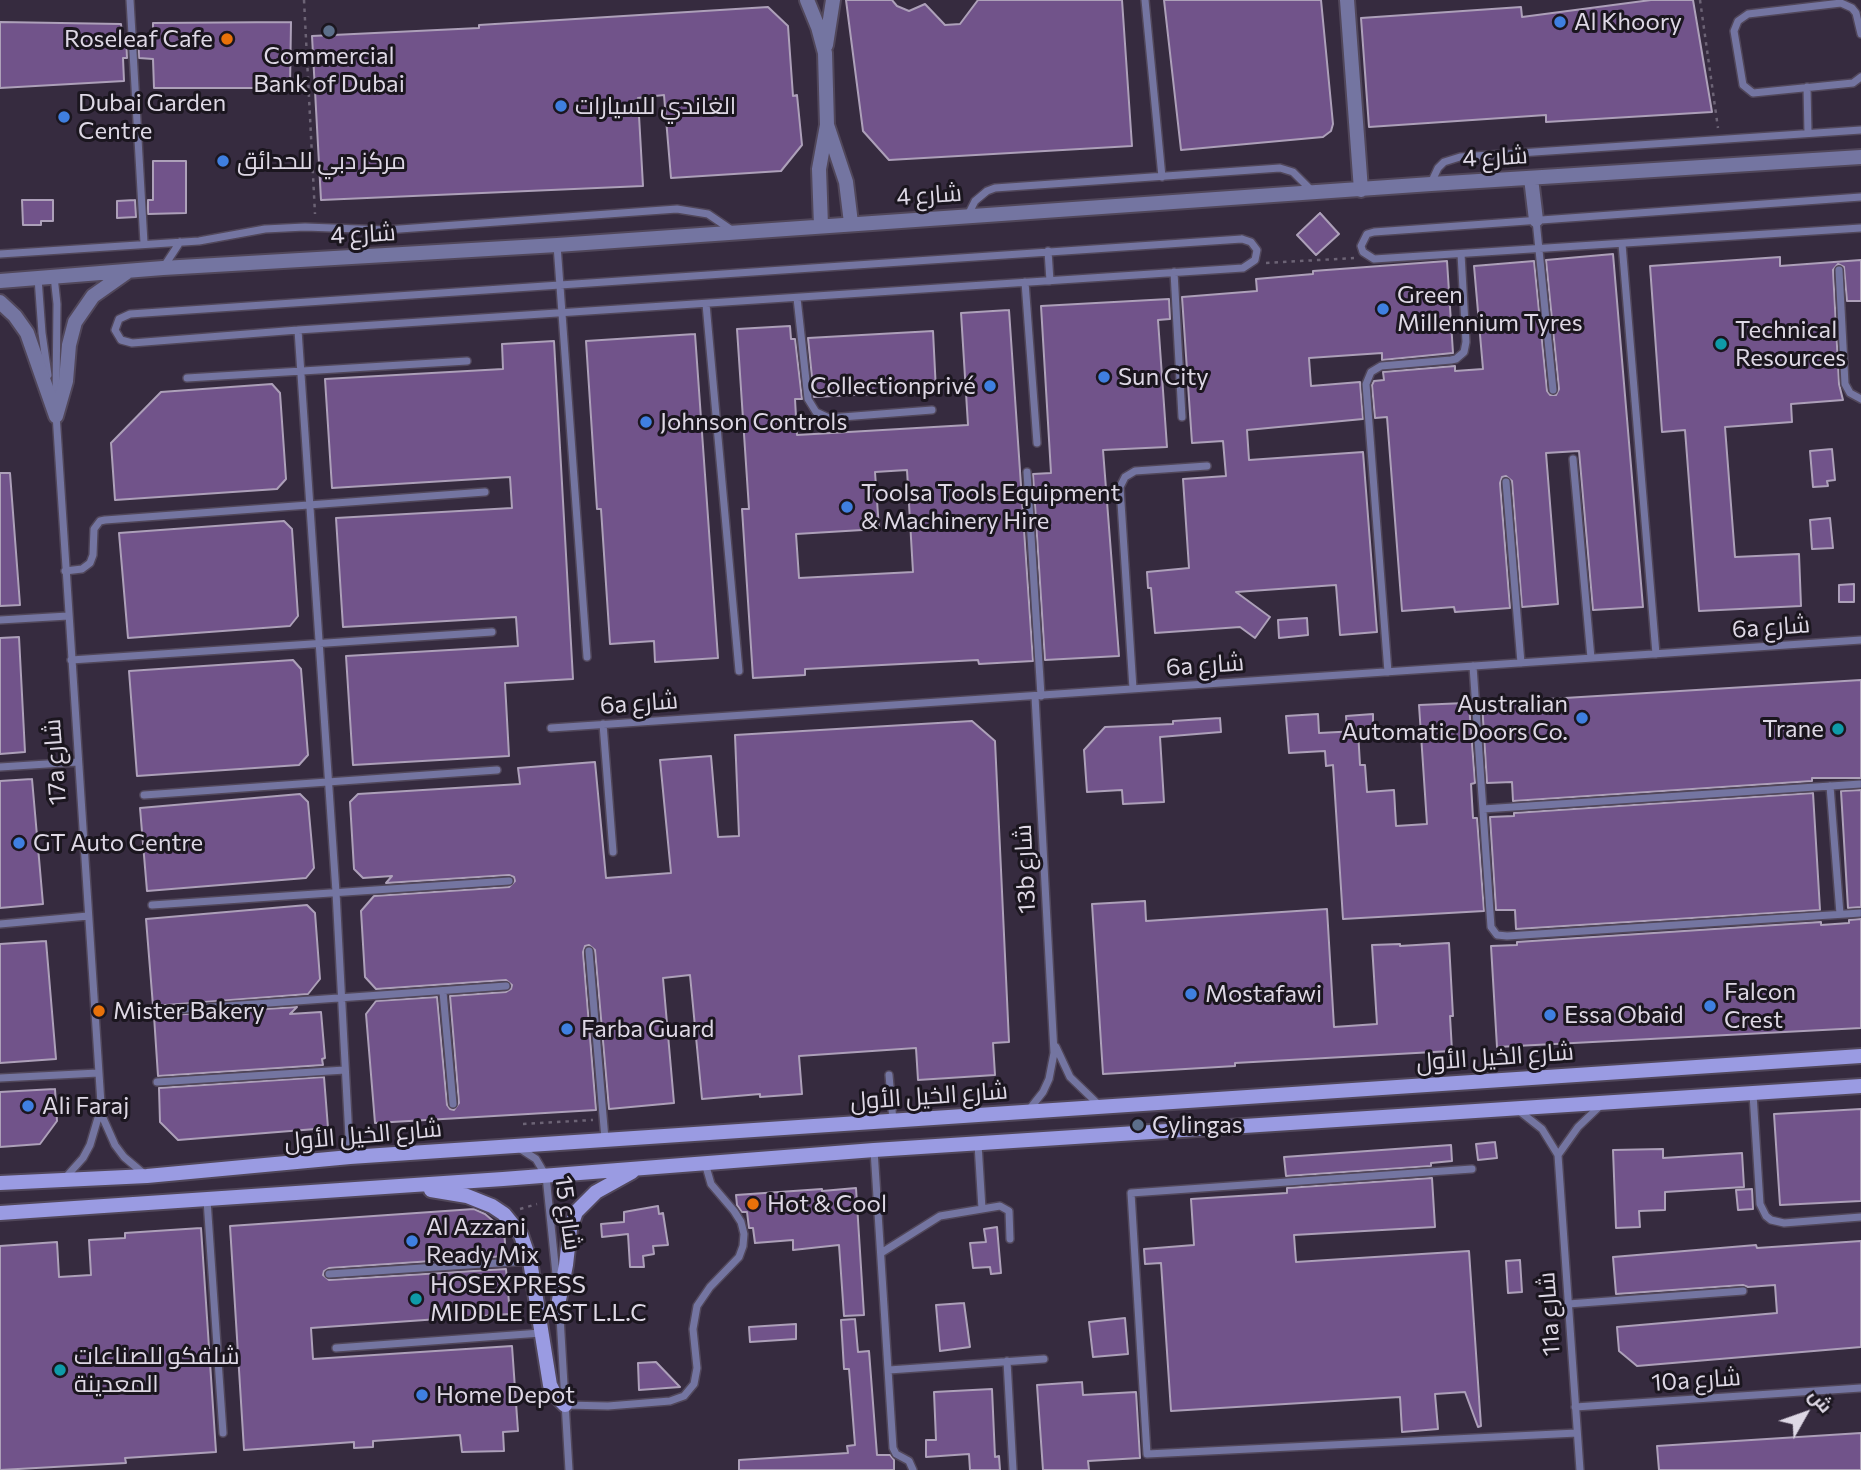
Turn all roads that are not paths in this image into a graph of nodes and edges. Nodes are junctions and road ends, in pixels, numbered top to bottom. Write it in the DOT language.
graph roads {
  1 [pos="131,0"];
  2 [pos="807,0"];
  3 [pos="833,0"];
  4 [pos="1145,0"];
  5 [pos="1347,0"];
  6 [pos="1861,34"];
  7 [pos="825,54"];
  8 [pos="1861,77"];
  9 [pos="1807,88"];
  10 [pos="827,125"];
  11 [pos="1861,130"];
  12 [pos="1808,134"];
  13 [pos="1861,157"];
  14 [pos="1162,177"];
  15 [pos="1531,178"];
  16 [pos="1431,184"];
  17 [pos="1361,190"];
  18 [pos="1312,192"];
  19 [pos="1861,197"];
  20 [pos="968,215"];
  21 [pos="1535,220"];
  22 [pos="851,223"];
  23 [pos="821,226"];
  24 [pos="1861,228"];
  25 [pos="734,232"];
  26 [pos="180,242"];
  27 [pos="144,243"];
  28 [pos="1622,244"];
  29 [pos="557,245"];
  30 [pos="1538,250"];
  31 [pos="1048,251"];
  32 [pos="0,254"];
  33 [pos="1461,254"];
  34 [pos="163,268"];
  35 [pos="1839,270"];
  36 [pos="128,271"];
  37 [pos="1174,272"];
  38 [pos="54,276"];
  39 [pos="38,278"];
  40 [pos="0,281"];
  41 [pos="1050,281"];
  42 [pos="1025,282"];
  43 [pos="560,284"];
  44 [pos="797,298"];
  45 [pos="0,302"];
  46 [pos="706,304"];
  47 [pos="562,314"];
  48 [pos="298,330"];
  49 [pos="467,361"];
  50 [pos="300,371"];
  51 [pos="187,378"];
  52 [pos="1553,390"];
  53 [pos="1861,399"];
  54 [pos="932,410"];
  55 [pos="56,416"];
  56 [pos="1182,417"];
  57 [pos="1037,443"];
  58 [pos="1573,459"];
  59 [pos="1206,466"];
  60 [pos="1027,472"];
  61 [pos="1506,482"];
  62 [pos="485,492"];
  63 [pos="309,505"];
  64 [pos="65,571"];
  65 [pos="68,615"];
  66 [pos="0,620"];
  67 [pos="492,632"];
  68 [pos="1861,640"];
  69 [pos="318,644"];
  70 [pos="1656,654"];
  71 [pos="587,657"];
  72 [pos="1591,658"];
  73 [pos="71,660"];
  74 [pos="1521,663"];
  75 [pos="1473,666"];
  76 [pos="739,671"];
  77 [pos="1388,672"];
  78 [pos="1133,689"];
  79 [pos="1038,696"];
  80 [pos="603,724"];
  81 [pos="551,728"];
  82 [pos="78,762"];
  83 [pos="0,767"];
  84 [pos="496,770"];
  85 [pos="327,782"];
  86 [pos="1861,783"];
  87 [pos="1830,786"];
  88 [pos="144,795"];
  89 [pos="1483,809"];
  90 [pos="612,852"];
  91 [pos="509,881"];
  92 [pos="336,892"];
  93 [pos="152,905"];
  94 [pos="1861,913"];
  95 [pos="1840,914"];
  96 [pos="88,916"];
  97 [pos="0,924"];
  98 [pos="589,951"];
  99 [pos="506,986"];
  100 [pos="443,992"];
  101 [pos="340,998"];
  102 [pos="157,1011"];
  103 [pos="1054,1040"];
  104 [pos="1861,1056"];
  105 [pos="345,1070"];
  106 [pos="98,1073"];
  107 [pos="889,1075"];
  108 [pos="0,1078"];
  109 [pos="157,1082"];
  110 [pos="1861,1086"];
  111 [pos="1753,1094"];
  112 [pos="101,1104"];
  113 [pos="453,1104"];
  114 [pos="1602,1104"];
  115 [pos="1099,1106"];
  116 [pos="1517,1109"];
  117 [pos="1027,1113"];
  118 [pos="893,1121"];
  119 [pos="605,1140"];
  120 [pos="978,1143"];
  121 [pos="511,1146"];
  122 [pos="874,1150"];
  123 [pos="1558,1155"];
  124 [pos="350,1157"];
  125 [pos="705,1163"];
  126 [pos="638,1169"];
  127 [pos="1472,1169"];
  128 [pos="547,1175"];
  129 [pos="146,1176"];
  130 [pos="64,1179"];
  131 [pos="0,1183"];
  132 [pos="405,1186"];
  133 [pos="207,1200"];
  134 [pos="982,1209"];
  135 [pos="0,1213"];
  136 [pos="1861,1217"];
  137 [pos="1010,1239"];
  138 [pos="881,1253"];
  139 [pos="530,1261"];
  140 [pos="330,1274"];
  141 [pos="1743,1291"];
  142 [pos="559,1300"];
  143 [pos="1568,1304"];
  144 [pos="541,1333"];
  145 [pos="336,1348"];
  146 [pos="1044,1359"];
  147 [pos="1007,1361"];
  148 [pos="889,1370"];
  149 [pos="1861,1388"];
  150 [pos="565,1405"];
  151 [pos="1575,1407"];
  152 [pos="223,1433"];
  153 [pos="1577,1433"];
  154 [pos="569,1470"];
  155 [pos="913,1470"];
  156 [pos="1013,1470"];
  157 [pos="1580,1470"];
  1 -- 27 [label="lane"];
  2 -- 7 [label="street"];
  3 -- 7 [label="street"];
  4 -- 14 [label="lane"];
  5 -- 17 [label="street"];
  6 -- 9 [label="lane"];
  7 -- 10 [label="street"];
  8 -- 9 [label="lane"];
  9 -- 12 [label="lane"];
  10 -- 22 [label="street"];
  10 -- 23 [label="street"];
  11 -- 12 [label="lane"];
  12 -- 16 [label="lane"];
  13 -- 15 [label="street, شارع 4"];
  14 -- 18 [label="lane"];
  14 -- 20 [label="lane"];
  15 -- 16 [label="street, شارع 4"];
  15 -- 21 [label="street"];
  16 -- 17 [label="street, شارع 4"];
  17 -- 18 [label="street, شارع 4"];
  18 -- 20 [label="street, شارع 4"];
  19 -- 21 [label="lane"];
  20 -- 22 [label="street, شارع 4"];
  21 -- 30 [label="lane"];
  21 -- 33 [label="lane"];
  22 -- 23 [label="street, شارع 4"];
  23 -- 25 [label="street, شارع 4"];
  24 -- 28 [label="lane"];
  25 -- 26 [label="lane"];
  25 -- 29 [label="street, شارع 4"];
  26 -- 27 [label="lane"];
  26 -- 34 [label="lane"];
  27 -- 32 [label="lane"];
  28 -- 30 [label="lane"];
  28 -- 70 [label="lane"];
  29 -- 34 [label="street, شارع 4"];
  29 -- 43 [label="lane"];
  30 -- 33 [label="lane"];
  30 -- 52 [label="lane"];
  31 -- 37 [label="lane"];
  31 -- 41 [label="lane"];
  31 -- 43 [label="lane"];
  33 -- 77 [label="lane"];
  34 -- 36 [label="street, شارع 4"];
  35 -- 53 [label="lane"];
  36 -- 38 [label="street, شارع 4"];
  36 -- 55 [label="street, 17a شارع"];
  37 -- 41 [label="lane"];
  37 -- 56 [label="lane"];
  38 -- 39 [label="street, شارع 4"];
  38 -- 55 [label="lane, 17a شارع"];
  39 -- 40 [label="street, شارع 4"];
  39 -- 55 [label="lane, 17a شارع"];
  41 -- 42 [label="lane"];
  42 -- 44 [label="lane"];
  42 -- 57 [label="lane"];
  43 -- 47 [label="lane"];
  43 -- 48 [label="lane"];
  44 -- 46 [label="lane"];
  44 -- 54 [label="lane"];
  45 -- 55 [label="street, 17a شارع"];
  46 -- 47 [label="lane"];
  46 -- 76 [label="lane"];
  47 -- 48 [label="lane"];
  47 -- 71 [label="lane"];
  48 -- 50 [label="lane"];
  49 -- 50 [label="lane"];
  50 -- 51 [label="lane"];
  50 -- 63 [label="lane"];
  55 -- 64 [label="lane, 17a شارع"];
  58 -- 72 [label="lane"];
  59 -- 78 [label="lane"];
  60 -- 79 [label="lane, 13b شارع"];
  61 -- 74 [label="lane"];
  62 -- 63 [label="lane"];
  63 -- 64 [label="lane"];
  63 -- 69 [label="lane"];
  64 -- 65 [label="lane, 17a شارع"];
  65 -- 66 [label="lane"];
  65 -- 73 [label="lane, 17a شارع"];
  67 -- 69 [label="lane"];
  68 -- 70 [label="lane, 6a شارع"];
  69 -- 73 [label="lane"];
  69 -- 85 [label="lane"];
  70 -- 72 [label="lane, 6a شارع"];
  72 -- 74 [label="lane, 6a شارع"];
  73 -- 82 [label="lane, 17a شارع"];
  74 -- 75 [label="lane, 6a شارع"];
  75 -- 77 [label="lane, 6a شارع"];
  75 -- 89 [label="lane"];
  77 -- 78 [label="lane, 6a شارع"];
  78 -- 79 [label="lane, 6a شارع"];
  79 -- 80 [label="lane, 6a شارع"];
  79 -- 103 [label="lane, 13b شارع"];
  80 -- 81 [label="lane, 6a شارع"];
  80 -- 90 [label="lane"];
  82 -- 83 [label="lane"];
  82 -- 96 [label="lane, 17a شارع"];
  84 -- 85 [label="lane"];
  85 -- 88 [label="lane"];
  85 -- 92 [label="lane"];
  86 -- 87 [label="lane"];
  87 -- 89 [label="lane"];
  87 -- 95 [label="lane"];
  89 -- 95 [label="lane"];
  91 -- 92 [label="lane"];
  92 -- 93 [label="lane"];
  92 -- 101 [label="lane"];
  94 -- 95 [label="lane"];
  96 -- 97 [label="lane"];
  96 -- 106 [label="lane, 17a شارع"];
  98 -- 119 [label="lane"];
  99 -- 100 [label="lane"];
  100 -- 101 [label="lane"];
  100 -- 113 [label="lane"];
  101 -- 102 [label="lane"];
  101 -- 105 [label="lane"];
  103 -- 115 [label="lane, 13b شارع"];
  103 -- 117 [label="lane, 13b شارع"];
  104 -- 115 [label="main road, شارع الخيل الأول"];
  105 -- 109 [label="lane"];
  105 -- 124 [label="lane"];
  106 -- 108 [label="lane"];
  106 -- 112 [label="lane, 17a شارع"];
  107 -- 118 [label="lane"];
  110 -- 111 [label="main road, شارع الخيل الأول"];
  111 -- 114 [label="main road, شارع الخيل الأول"];
  111 -- 136 [label="lane"];
  112 -- 129 [label="lane, 17a شارع"];
  112 -- 130 [label="lane, 17a شارع"];
  114 -- 116 [label="main road, شارع الخيل الأول"];
  114 -- 123 [label="lane"];
  115 -- 117 [label="main road, شارع الخيل الأول"];
  116 -- 120 [label="main road, شارع الخيل الأول"];
  116 -- 123 [label="lane"];
  117 -- 118 [label="main road, شارع الخيل الأول"];
  118 -- 119 [label="main road, شارع الخيل الأول"];
  119 -- 121 [label="main road, شارع الخيل الأول"];
  120 -- 122 [label="main road, شارع الخيل الأول"];
  120 -- 134 [label="lane"];
  121 -- 124 [label="main road, شارع الخيل الأول"];
  121 -- 128 [label="lane, شارع 15"];
  122 -- 125 [label="main road, شارع الخيل الأول"];
  122 -- 138 [label="lane"];
  123 -- 143 [label="lane, 11a شارع"];
  124 -- 129 [label="main road, شارع الخيل الأول"];
  125 -- 126 [label="main road, شارع الخيل الأول"];
  125 -- 150 [label="lane"];
  126 -- 128 [label="main road, شارع الخيل الأول"];
  126 -- 142 [label="main road"];
  127 -- 153 [label="lane"];
  128 -- 132 [label="main road, شارع الخيل الأول"];
  128 -- 142 [label="lane, شارع 15"];
  129 -- 130 [label="main road, شارع الخيل الأول"];
  130 -- 131 [label="main road, شارع الخيل الأول"];
  132 -- 133 [label="main road, شارع الخيل الأول"];
  132 -- 139 [label="main road"];
  133 -- 135 [label="main road, شارع الخيل الأول"];
  133 -- 152 [label="lane"];
  134 -- 137 [label="lane"];
  134 -- 138 [label="lane"];
  138 -- 148 [label="lane"];
  139 -- 140 [label="lane"];
  139 -- 144 [label="main road"];
  141 -- 143 [label="lane"];
  142 -- 150 [label="lane, شارع 15"];
  143 -- 151 [label="lane, 11a شارع"];
  144 -- 145 [label="lane"];
  144 -- 150 [label="main road"];
  146 -- 147 [label="lane"];
  147 -- 148 [label="lane"];
  147 -- 156 [label="lane"];
  148 -- 155 [label="lane"];
  149 -- 151 [label="lane, 10a شارع"];
  150 -- 154 [label="lane, شارع 15"];
  151 -- 153 [label="lane, 11a شارع"];
  153 -- 157 [label="lane, 11a شارع"];
}
